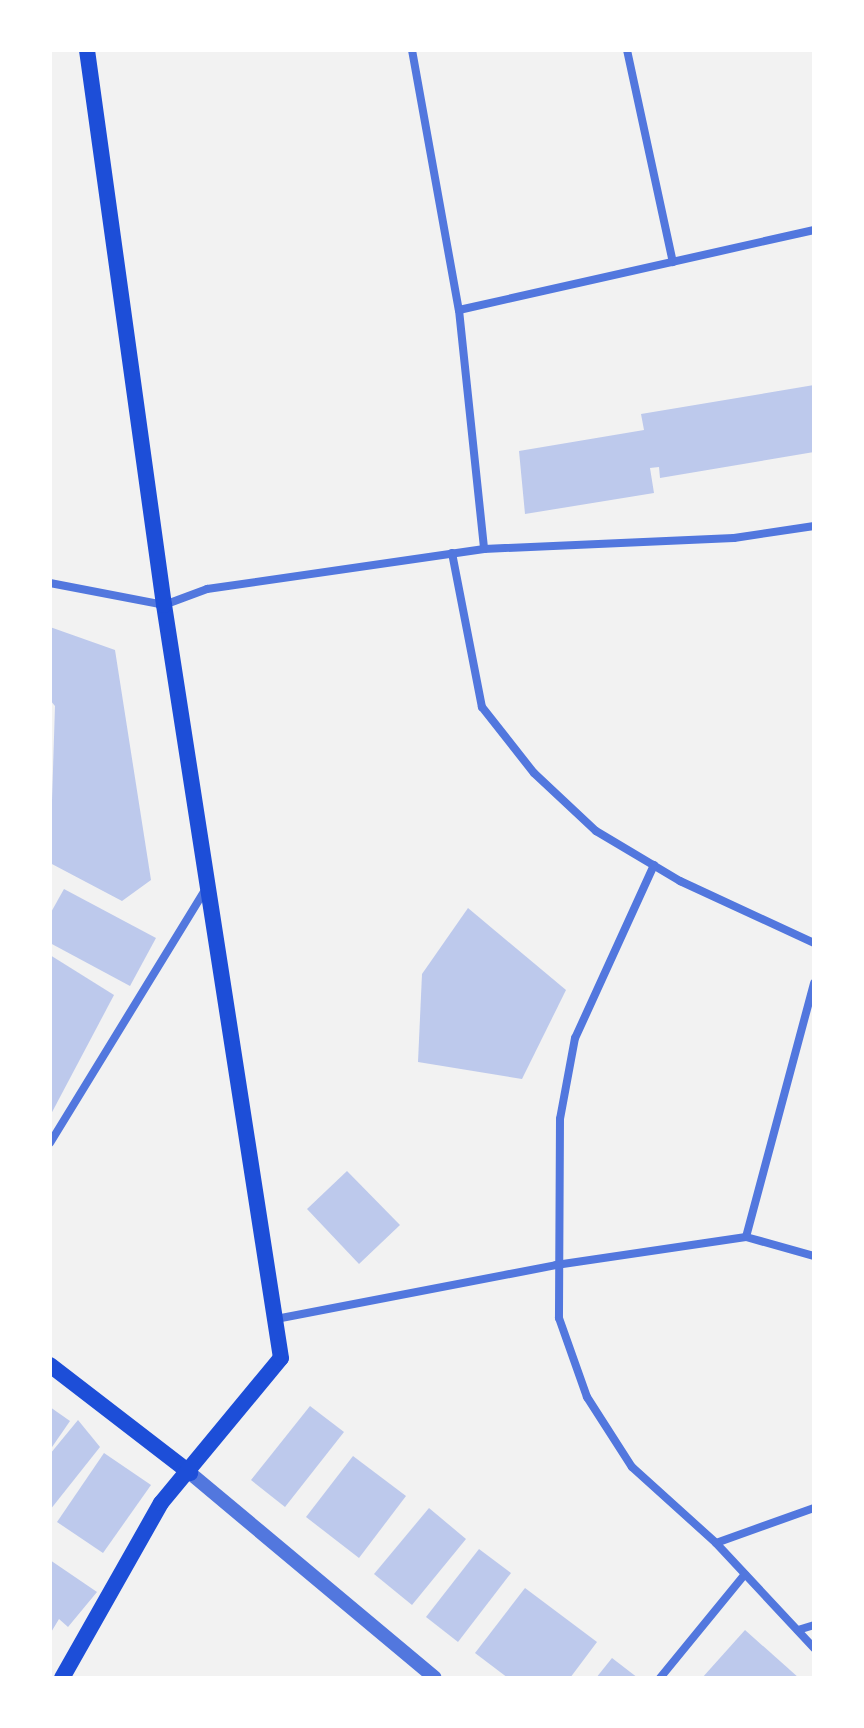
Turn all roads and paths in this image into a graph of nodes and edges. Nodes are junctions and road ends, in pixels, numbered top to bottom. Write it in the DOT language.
graph roads {
  1 [pos="87,50"];
  2 [pos="412,50"];
  3 [pos="627,50"];
  4 [pos="814,230"];
  5 [pos="673,262"];
  6 [pos="459,310"];
  7 [pos="814,526"];
  8 [pos="484,549"];
  9 [pos="452,553"];
  10 [pos="50,583"];
  11 [pos="164,605"];
  12 [pos="654,865"];
  13 [pos="208,886"];
  14 [pos="814,943"];
  15 [pos="814,983"];
  16 [pos="50,1143"];
  17 [pos="746,1237"];
  18 [pos="814,1256"];
  19 [pos="556,1265"];
  20 [pos="275,1320"];
  21 [pos="50,1365"];
  22 [pos="190,1473"];
  23 [pos="814,1508"];
  24 [pos="716,1543"];
  25 [pos="745,1574"];
  26 [pos="814,1625"];
  27 [pos="798,1630"];
  28 [pos="814,1648"];
  29 [pos="62,1678"];
  30 [pos="435,1678"];
  31 [pos="660,1678"];
  1 -- 11 [label="main road"];
  2 -- 6 [label="street"];
  3 -- 5 [label="street"];
  4 -- 5 [label="street"];
  5 -- 6 [label="street"];
  6 -- 8 [label="street"];
  7 -- 8 [label="street"];
  8 -- 9 [label="street"];
  9 -- 11 [label="street"];
  9 -- 12 [label="street"];
  10 -- 11 [label="street"];
  11 -- 13 [label="main road"];
  12 -- 14 [label="street"];
  12 -- 19 [label="street"];
  13 -- 16 [label="street"];
  13 -- 20 [label="main road"];
  15 -- 17 [label="street"];
  17 -- 18 [label="street"];
  17 -- 19 [label="street"];
  19 -- 20 [label="street"];
  19 -- 24 [label="street"];
  20 -- 22 [label="main road"];
  21 -- 22 [label="main road"];
  22 -- 29 [label="main road"];
  22 -- 30 [label="street"];
  23 -- 24 [label="street"];
  24 -- 25 [label="street"];
  25 -- 27 [label="street"];
  25 -- 31 [label="street"];
  26 -- 27 [label="street"];
  27 -- 28 [label="street"];
}
